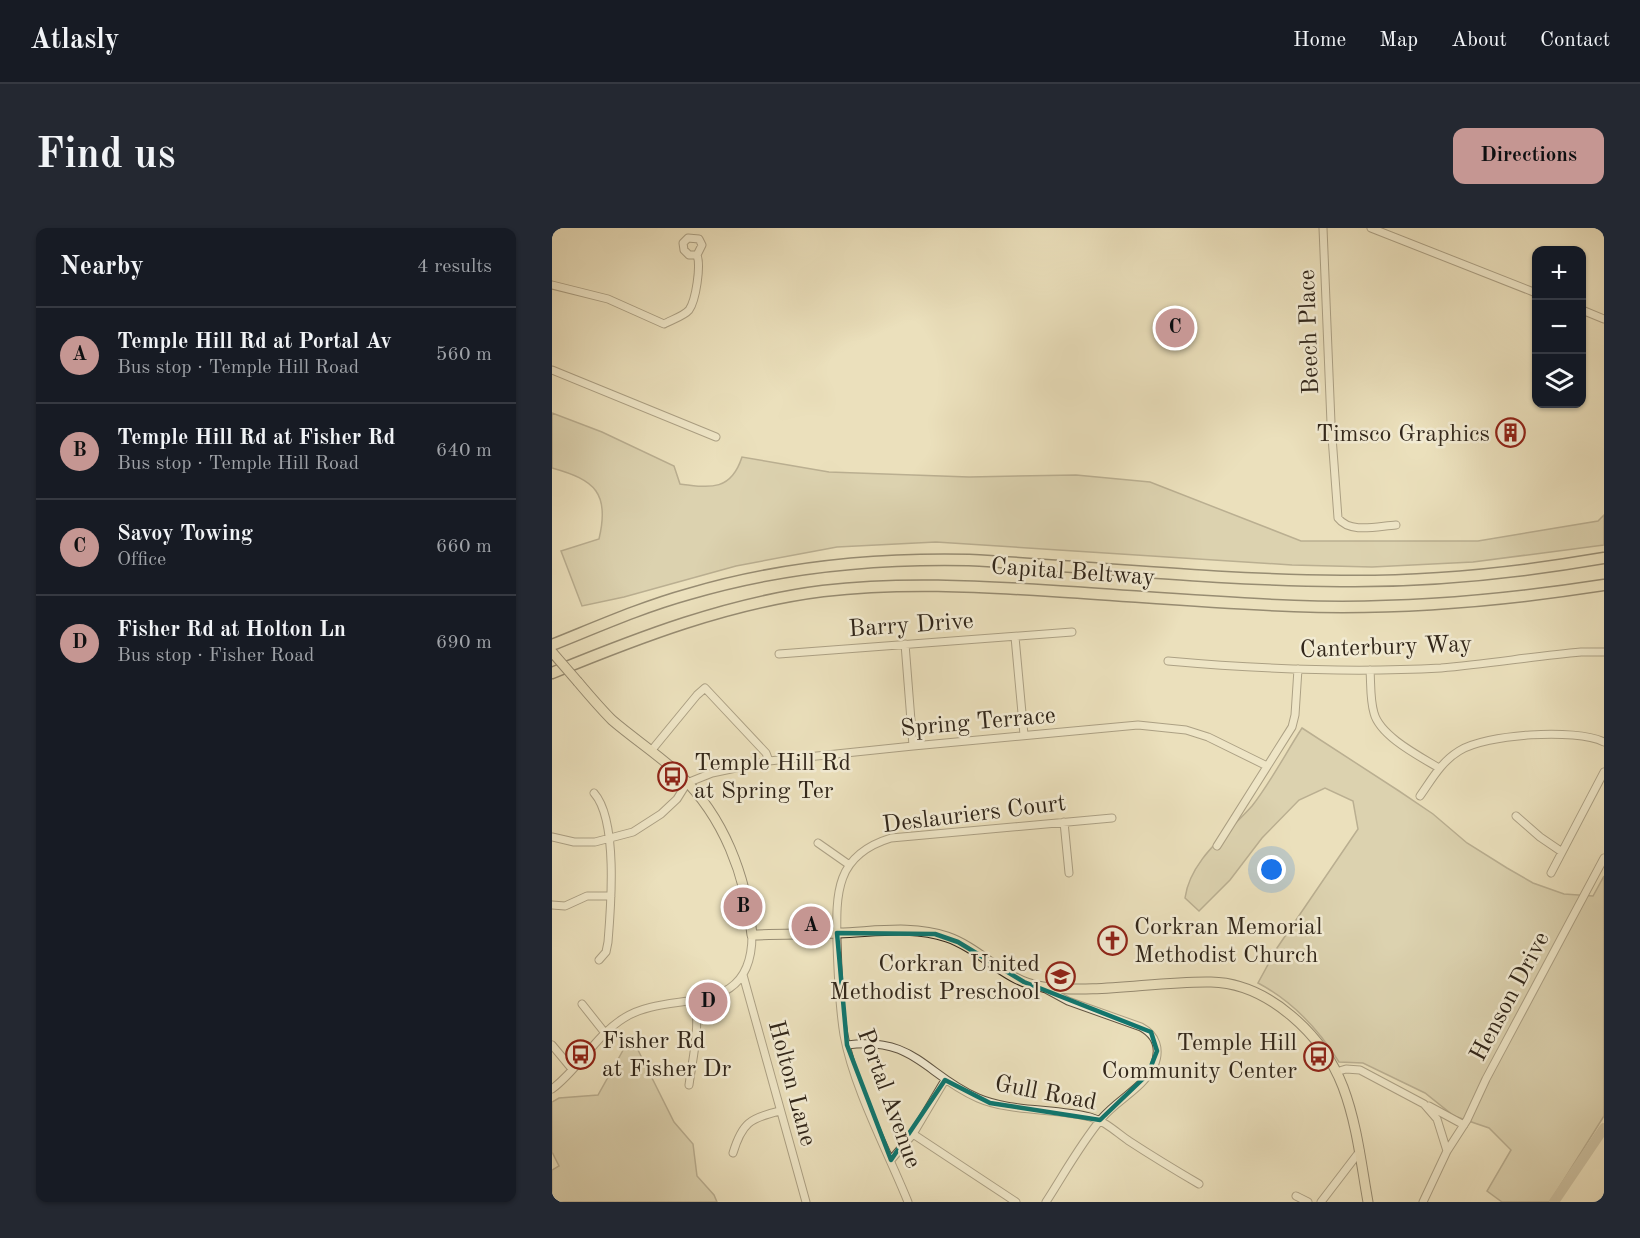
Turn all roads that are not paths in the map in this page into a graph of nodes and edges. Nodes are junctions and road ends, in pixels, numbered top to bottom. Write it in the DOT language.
graph roads {
  1 [pos="1323,228"];
  2 [pos="1371,228"];
  3 [pos="697,255"];
  4 [pos="552,285"];
  5 [pos="1532,291"];
  6 [pos="1586,312"];
  7 [pos="1604,319"];
  8 [pos="552,370"];
  9 [pos="716,436"];
  10 [pos="1396,525"];
  11 [pos="1604,558"];
  12 [pos="1604,585"];
  13 [pos="1072,632"];
  14 [pos="1016,637"];
  15 [pos="905,644"];
  16 [pos="552,645"];
  17 [pos="552,652"];
  18 [pos="1604,652"];
  19 [pos="779,654"];
  20 [pos="1168,661"];
  21 [pos="1298,669"];
  22 [pos="1370,670"];
  23 [pos="552,673"];
  24 [pos="1024,735"];
  25 [pos="1604,742"];
  26 [pos="913,746"];
  27 [pos="651,751"];
  28 [pos="769,761"];
  29 [pos="1267,766"];
  30 [pos="1439,768"];
  31 [pos="1604,772"];
  32 [pos="687,783"];
  33 [pos="594,793"];
  34 [pos="1420,796"];
  35 [pos="1516,816"];
  36 [pos="1112,818"];
  37 [pos="1064,822"];
  38 [pos="552,837"];
  39 [pos="608,839"];
  40 [pos="818,843"];
  41 [pos="1217,846"];
  42 [pos="1562,852"];
  43 [pos="1604,858"];
  44 [pos="848,864"];
  45 [pos="1069,873"];
  46 [pos="1551,873"];
  47 [pos="611,896"];
  48 [pos="552,905"];
  49 [pos="749,912"];
  50 [pos="837,933"];
  51 [pos="788,934"];
  52 [pos="752,936"];
  53 [pos="599,960"];
  54 [pos="743,975"];
  55 [pos="1041,987"];
  56 [pos="695,1000"];
  57 [pos="582,1004"];
  58 [pos="605,1033"];
  59 [pos="552,1045"];
  60 [pos="847,1045"];
  61 [pos="572,1069"];
  62 [pos="1336,1072"];
  63 [pos="945,1080"];
  64 [pos="689,1085"];
  65 [pos="552,1089"];
  66 [pos="1424,1104"];
  67 [pos="780,1111"];
  68 [pos="1100,1120"];
  69 [pos="1464,1125"];
  70 [pos="913,1134"];
  71 [pos="1360,1151"];
  72 [pos="1447,1151"];
  73 [pos="733,1153"];
  74 [pos="891,1160"];
  75 [pos="1199,1184"];
  76 [pos="1296,1196"];
  77 [pos="806,1202"];
  78 [pos="908,1202"];
  79 [pos="1016,1202"];
  80 [pos="1046,1202"];
  81 [pos="1308,1202"];
  82 [pos="1321,1202"];
  83 [pos="1368,1202"];
  84 [pos="1423,1202"];
  1 -- 10 [label="street, Beech Place"];
  2 -- 5 [label="street"];
  3 -- 4 [label="street"];
  6 -- 7 [label="street"];
  8 -- 9 [label="street"];
  11 -- 16 [label="highway, Capital Beltway"];
  12 -- 23 [label="highway, Capital Beltway"];
  13 -- 14 [label="street, Barry Drive"];
  14 -- 15 [label="street, Barry Drive"];
  14 -- 24 [label="street"];
  15 -- 19 [label="street, Barry Drive"];
  15 -- 26 [label="street"];
  17 -- 27 [label="main road, bridge"];
  18 -- 22 [label="street, Canterbury Way"];
  20 -- 21 [label="street, Canterbury Way"];
  21 -- 22 [label="street, Canterbury Way"];
  21 -- 29 [label="street"];
  22 -- 30 [label="street"];
  24 -- 26 [label="street, Spring Terrace"];
  24 -- 29 [label="street, Spring Terrace"];
  25 -- 30 [label="street"];
  26 -- 28 [label="street, Spring Terrace"];
  27 -- 28 [label="street"];
  27 -- 32 [label="main road"];
  28 -- 32 [label="street, Spring Terrace"];
  29 -- 41 [label="street"];
  30 -- 34 [label="street"];
  31 -- 42 [label="street"];
  32 -- 39 [label="street"];
  32 -- 49 [label="main road"];
  33 -- 39 [label="street"];
  35 -- 42 [label="street"];
  36 -- 37 [label="street, Deslauriers Court"];
  37 -- 44 [label="street, Deslauriers Court"];
  37 -- 45 [label="street"];
  38 -- 39 [label="street"];
  39 -- 47 [label="street"];
  40 -- 44 [label="street"];
  42 -- 46 [label="street"];
  43 -- 69 [label="street, Henson Drive"];
  44 -- 50 [label="street, Portal Avenue"];
  47 -- 48 [label="street"];
  47 -- 53 [label="street"];
  49 -- 51 [label="main road"];
  49 -- 52 [label="main road"];
  50 -- 51 [label="main road"];
  50 -- 55 [label="main road"];
  50 -- 60 [label="street, Portal Avenue"];
  51 -- 52 [label="main road"];
  52 -- 54 [label="street"];
  54 -- 56 [label="street"];
  54 -- 67 [label="street, Holton Lane"];
  55 -- 62 [label="main road"];
  55 -- 68 [label="street"];
  56 -- 58 [label="street"];
  56 -- 64 [label="street"];
  57 -- 58 [label="street"];
  58 -- 61 [label="street"];
  59 -- 61 [label="street"];
  60 -- 63 [label="street, Gull Road"];
  60 -- 74 [label="street, Portal Avenue"];
  61 -- 65 [label="street"];
  62 -- 66 [label="street"];
  62 -- 71 [label="main road"];
  63 -- 68 [label="street, Gull Road"];
  63 -- 70 [label="street"];
  66 -- 69 [label="street"];
  66 -- 72 [label="street"];
  67 -- 73 [label="street"];
  67 -- 77 [label="street, Holton Lane"];
  68 -- 75 [label="street, Gull Road"];
  68 -- 80 [label="street"];
  69 -- 72 [label="street, Henson Drive"];
  70 -- 74 [label="street"];
  70 -- 79 [label="street"];
  71 -- 82 [label="street"];
  71 -- 83 [label="main road"];
  72 -- 84 [label="street, Henson Drive"];
  74 -- 78 [label="street, Portal Avenue"];
  76 -- 81 [label="street"];
}
